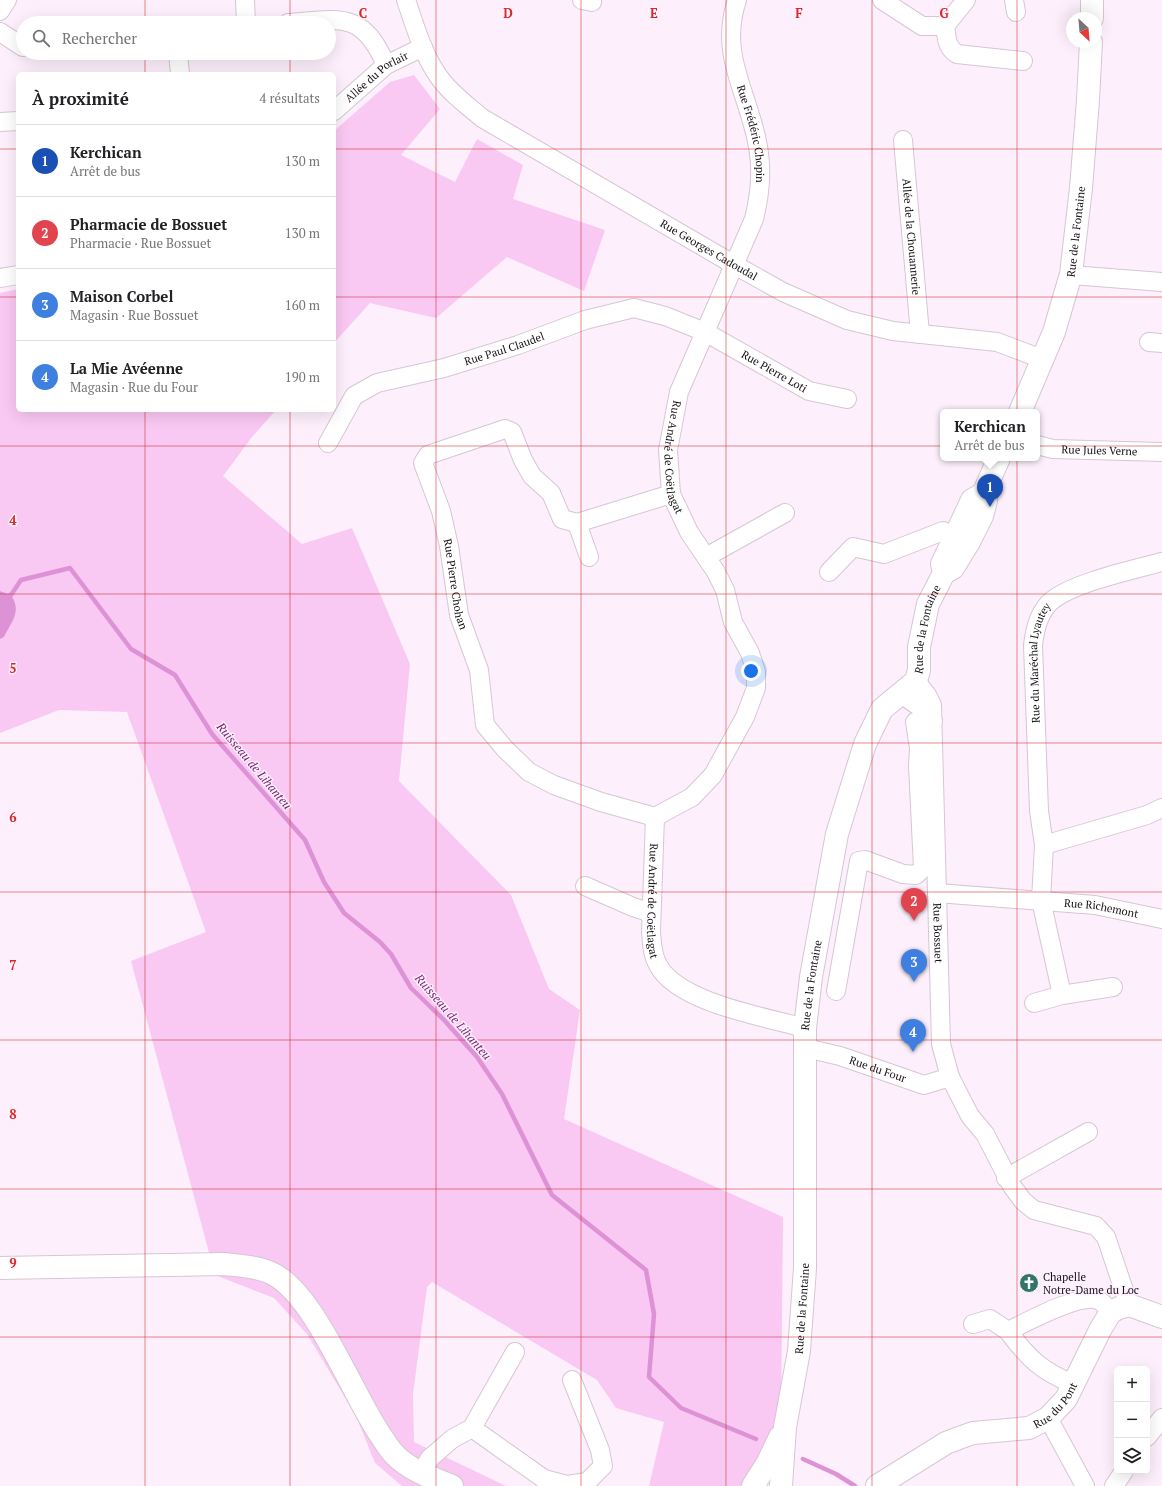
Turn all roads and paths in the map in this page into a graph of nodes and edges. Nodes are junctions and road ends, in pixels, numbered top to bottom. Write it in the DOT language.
graph roads {
  1 [pos="6,0"];
  2 [pos="245,0"];
  3 [pos="406,0"];
  4 [pos="582,0"];
  5 [pos="592,0"];
  6 [pos="737,0"];
  7 [pos="882,0"];
  8 [pos="966,0"];
  9 [pos="1092,0"];
  10 [pos="0,11"];
  11 [pos="1092,12"];
  12 [pos="246,16"];
  13 [pos="336,19"];
  14 [pos="945,26"];
  15 [pos="0,32"];
  16 [pos="16,42"];
  17 [pos="423,47"];
  18 [pos="1091,48"];
  19 [pos="179,60"];
  20 [pos="1023,61"];
  21 [pos="386,65"];
  22 [pos="180,72"];
  23 [pos="336,109"];
  24 [pos="16,121"];
  25 [pos="0,122"];
  26 [pos="903,140"];
  27 [pos="733,264"];
  28 [pos="16,275"];
  29 [pos="1071,276"];
  30 [pos="0,278"];
  31 [pos="1162,282"];
  32 [pos="705,332"];
  33 [pos="920,334"];
  34 [pos="1042,359"];
  35 [pos="847,399"];
  36 [pos="1021,409"];
  37 [pos="328,443"];
  38 [pos="1040,446"];
  39 [pos="1162,452"];
  40 [pos="998,461"];
  41 [pos="671,494"];
  42 [pos="784,513"];
  43 [pos="577,523"];
  44 [pos="962,538"];
  45 [pos="589,557"];
  46 [pos="706,557"];
  47 [pos="1162,562"];
  48 [pos="830,572"];
  49 [pos="909,688"];
  50 [pos="915,722"];
  51 [pos="1162,808"];
  52 [pos="655,817"];
  53 [pos="1044,845"];
  54 [pos="585,886"];
  55 [pos="938,893"];
  56 [pos="1041,900"];
  57 [pos="651,913"];
  58 [pos="1162,919"];
  59 [pos="1113,987"];
  60 [pos="836,991"];
  61 [pos="1062,996"];
  62 [pos="1034,1003"];
  63 [pos="806,1038"];
  64 [pos="950,1077"];
  65 [pos="1088,1132"];
  66 [pos="1006,1178"];
  67 [pos="0,1268"];
  68 [pos="1120,1309"];
  69 [pos="1162,1317"];
  70 [pos="973,1324"];
  71 [pos="1008,1331"];
  72 [pos="515,1352"];
  73 [pos="572,1380"];
  74 [pos="1074,1384"];
  75 [pos="1048,1418"];
  76 [pos="1162,1418"];
  77 [pos="785,1427"];
  78 [pos="472,1428"];
  79 [pos="1150,1433"];
  80 [pos="421,1473"];
  81 [pos="1122,1474"];
  82 [pos="452,1486"];
  83 [pos="753,1486"];
  84 [pos="781,1486"];
  85 [pos="877,1486"];
  86 [pos="1085,1486"];
  87 [pos="1114,1486"];
  1 -- 10 [label="street"];
  2 -- 12 [label="street"];
  3 -- 17 [label="street, Rue Georges Cadoudal"];
  4 -- 5 [label="street"];
  6 -- 27 [label="street, Rue Frédéric Chopin"];
  7 -- 14 [label="street"];
  8 -- 14 [label="street"];
  9 -- 11 [label="main road"];
  13 -- 21 [label="street"];
  14 -- 20 [label="street"];
  15 -- 16 [label="street"];
  17 -- 21 [label="street, Allée du Porlair"];
  17 -- 27 [label="street, Rue Georges Cadoudal"];
  18 -- 29 [label="main road, Rue de la Fontaine"];
  19 -- 22 [label="street"];
  21 -- 23 [label="street, Allée du Porlair"];
  24 -- 25 [label="street"];
  26 -- 33 [label="street, Allée de la Chouannerie"];
  27 -- 32 [label="street, Rue André de Coëtlagat"];
  27 -- 33 [label="street, Rue Georges Cadoudal"];
  28 -- 30 [label="street"];
  29 -- 31 [label="street"];
  29 -- 34 [label="main road, Rue de la Fontaine"];
  32 -- 35 [label="street, Rue Pierre Loti"];
  32 -- 37 [label="street, Rue Paul Claudel"];
  32 -- 41 [label="street, Rue André de Coëtlagat"];
  33 -- 34 [label="street, Rue Georges Cadoudal"];
  34 -- 36 [label="main road, Rue de la Fontaine"];
  38 -- 39 [label="street, Rue Jules Verne"];
  40 -- 44 [label="main road, Rue de la Fontaine"];
  41 -- 43 [label="street"];
  41 -- 46 [label="street, Rue André de Coëtlagat"];
  42 -- 46 [label="street"];
  43 -- 45 [label="street"];
  43 -- 52 [label="street, Rue Pierre Chohan"];
  44 -- 48 [label="street"];
  44 -- 49 [label="main road, Rue de la Fontaine"];
  46 -- 52 [label="street, Rue André de Coëtlagat"];
  47 -- 53 [label="street, Rue du Maréchal Lyautey"];
  49 -- 55 [label="street, Rue Bossuet"];
  49 -- 63 [label="main road, Rue de la Fontaine"];
  50 -- 60 [label="street"];
  51 -- 53 [label="street"];
  52 -- 57 [label="street, Rue André de Coëtlagat"];
  53 -- 56 [label="street, Rue du Maréchal Lyautey"];
  54 -- 57 [label="street"];
  55 -- 56 [label="street, Rue Richemont"];
  55 -- 64 [label="street, Rue Bossuet"];
  56 -- 58 [label="street, Rue Richemont"];
  56 -- 61 [label="street"];
  57 -- 63 [label="street, Rue André de Coëtlagat"];
  59 -- 61 [label="street"];
  61 -- 62 [label="street"];
  63 -- 64 [label="street, Rue du Four"];
  63 -- 77 [label="main road, Rue de la Fontaine"];
  64 -- 66 [label="street, Rue Bossuet"];
  65 -- 66 [label="street"];
  66 -- 68 [label="street, Rue Bossuet"];
  67 -- 80 [label="main road"];
  68 -- 69 [label="main road"];
  68 -- 71 [label="street"];
  68 -- 74 [label="main road, Rue du Pont"];
  70 -- 71 [label="street"];
  71 -- 74 [label="street"];
  72 -- 78 [label="street"];
  73 -- 78 [label="street"];
  74 -- 75 [label="main road, Rue du Pont"];
  75 -- 85 [label="main road, Rue du Pont"];
  75 -- 86 [label="street"];
  76 -- 79 [label="street"];
  77 -- 83 [label="main road, Rue de la Fontaine"];
  77 -- 84 [label="main road, Rue de la Fontaine"];
  78 -- 80 [label="street"];
  80 -- 82 [label="main road"];
  81 -- 87 [label="street"];
}
